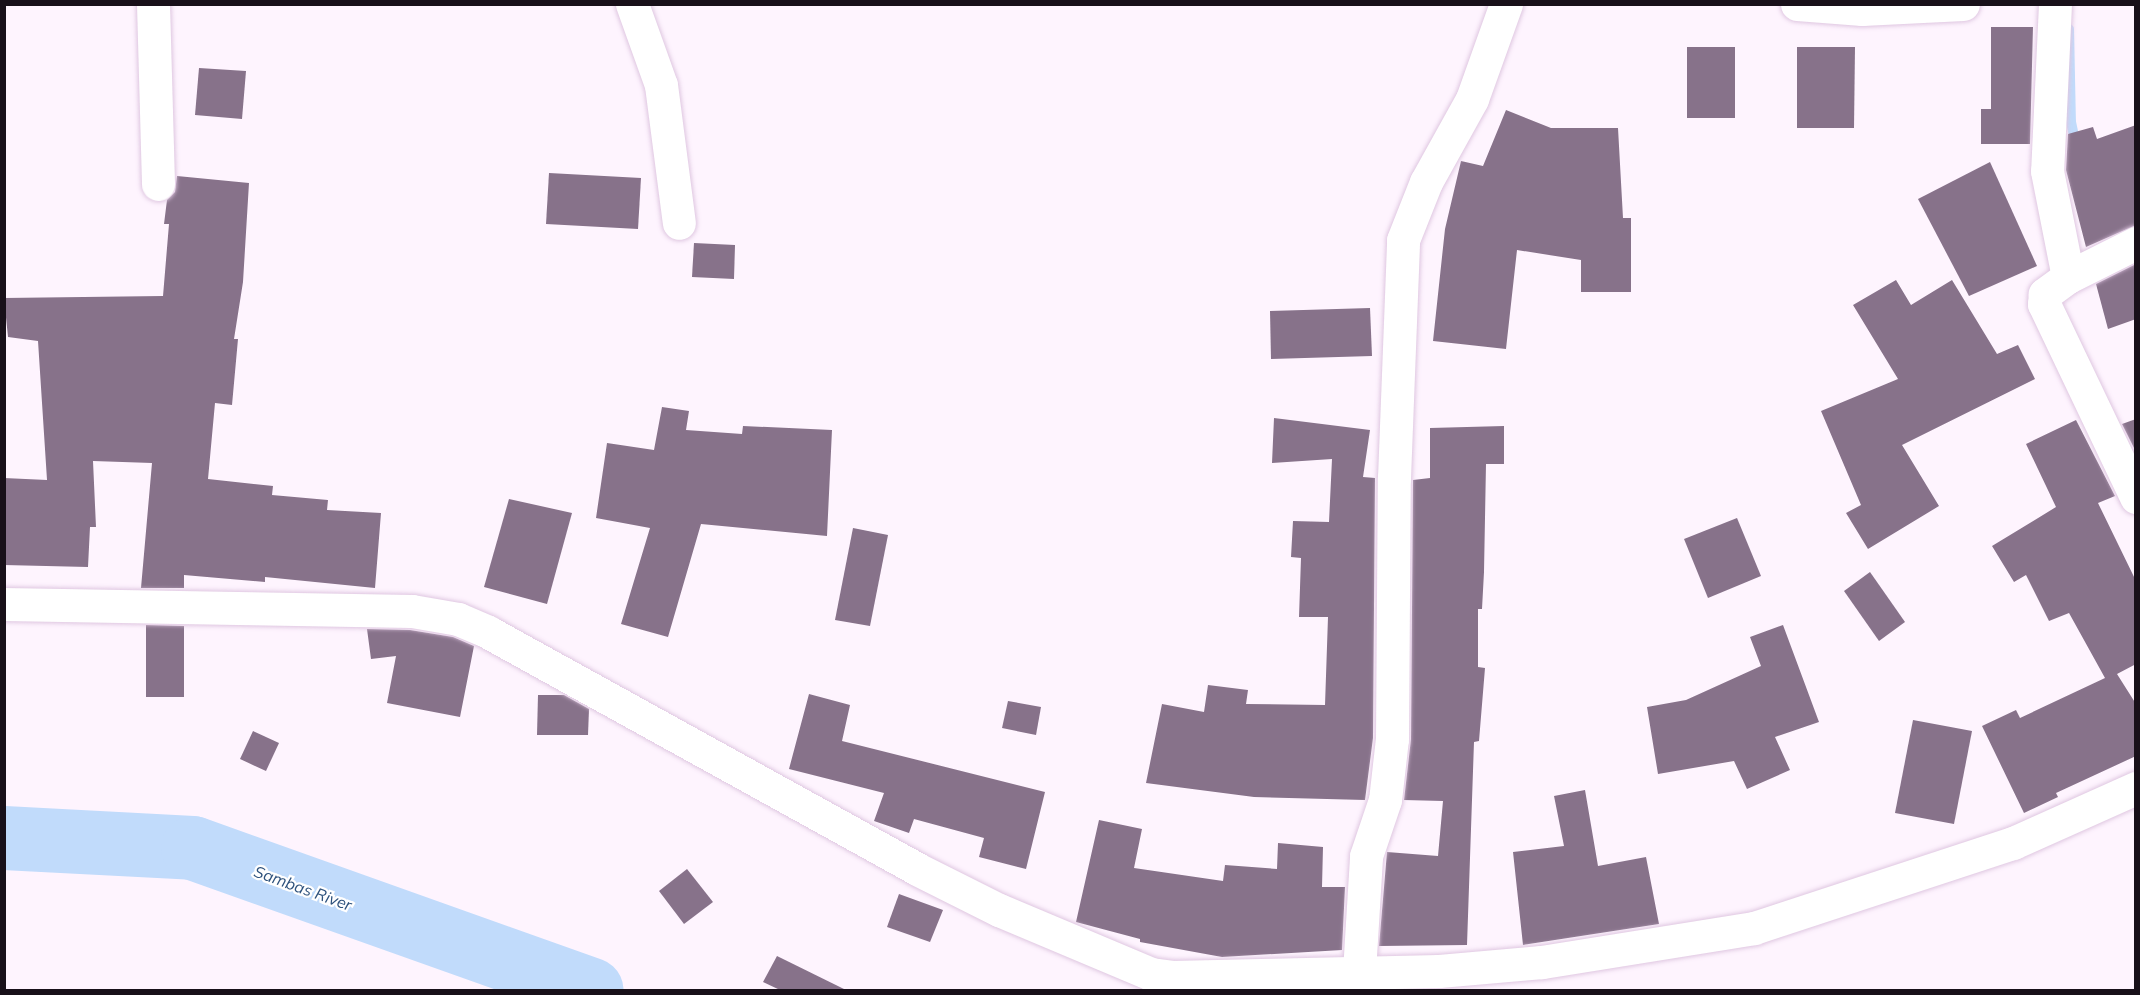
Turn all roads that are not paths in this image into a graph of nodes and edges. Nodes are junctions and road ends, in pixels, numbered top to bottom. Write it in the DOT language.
graph roads {
  1 [pos="153,4"];
  2 [pos="632,4"];
  3 [pos="1506,4"];
  4 [pos="1797,4"];
  5 [pos="1963,4"];
  6 [pos="2055,4"];
  7 [pos="158,184"];
  8 [pos="680,223"];
  9 [pos="2136,243"];
  10 [pos="2068,277"];
  11 [pos="2136,497"];
  12 [pos="4,604"];
  13 [pos="2136,788"];
  14 [pos="1359,972"];
  1 -- 7 [label="street"];
  2 -- 8 [label="street"];
  3 -- 14 [label="street"];
  4 -- 5 [label="street"];
  6 -- 10 [label="street"];
  9 -- 10 [label="street"];
  10 -- 11 [label="street"];
  12 -- 14 [label="street"];
  13 -- 14 [label="street"];
}
